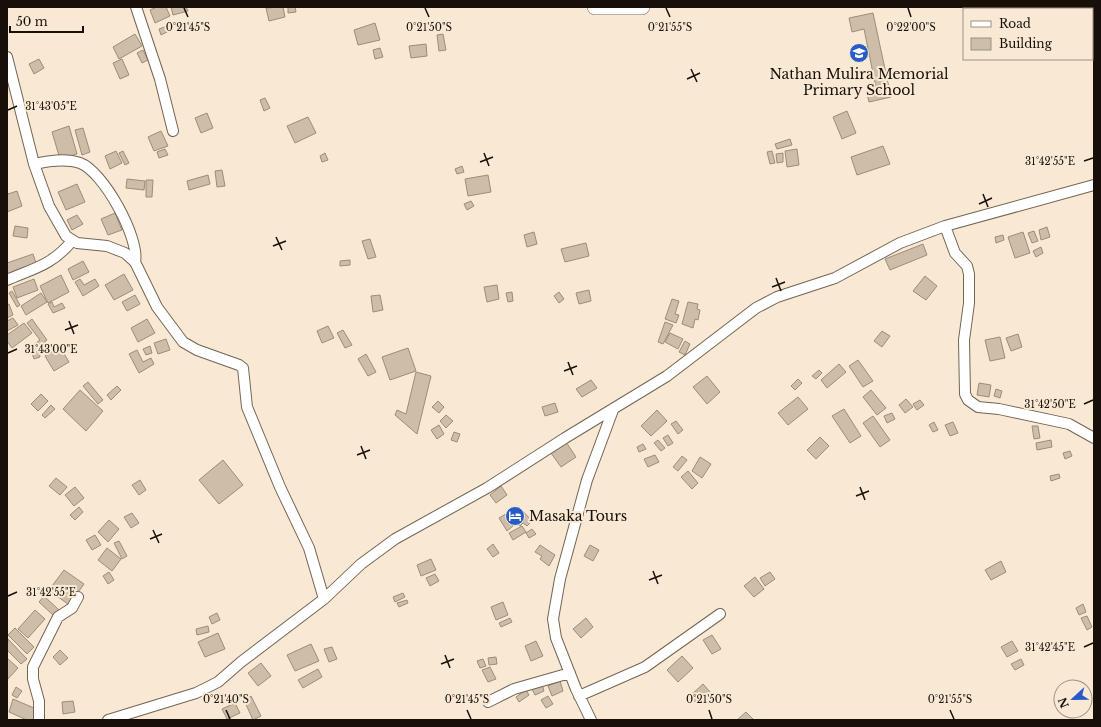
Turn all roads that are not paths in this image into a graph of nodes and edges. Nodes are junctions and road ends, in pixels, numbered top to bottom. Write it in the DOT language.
graph roads {
  1 [pos="136,7"];
  2 [pos="595,7"];
  3 [pos="642,7"];
  4 [pos="7,57"];
  5 [pos="173,131"];
  6 [pos="34,164"];
  7 [pos="1094,185"];
  8 [pos="945,226"];
  9 [pos="72,241"];
  10 [pos="135,262"];
  11 [pos="7,280"];
  12 [pos="613,410"];
  13 [pos="1094,438"];
  14 [pos="78,597"];
  15 [pos="324,599"];
  16 [pos="720,614"];
  17 [pos="570,673"];
  18 [pos="579,696"];
  19 [pos="488,702"];
  20 [pos="39,720"];
  21 [pos="108,720"];
  22 [pos="591,720"];
  1 -- 5 [label="street"];
  2 -- 3 [label="highway"];
  4 -- 6 [label="street"];
  6 -- 9 [label="street"];
  6 -- 10 [label="street"];
  7 -- 8 [label="street"];
  8 -- 12 [label="street"];
  8 -- 13 [label="street"];
  9 -- 10 [label="street"];
  9 -- 11 [label="street"];
  10 -- 15 [label="street"];
  12 -- 15 [label="street"];
  12 -- 17 [label="street"];
  14 -- 20 [label="street"];
  15 -- 21 [label="street"];
  16 -- 18 [label="street"];
  17 -- 18 [label="street"];
  17 -- 19 [label="street"];
  18 -- 22 [label="street"];
}
